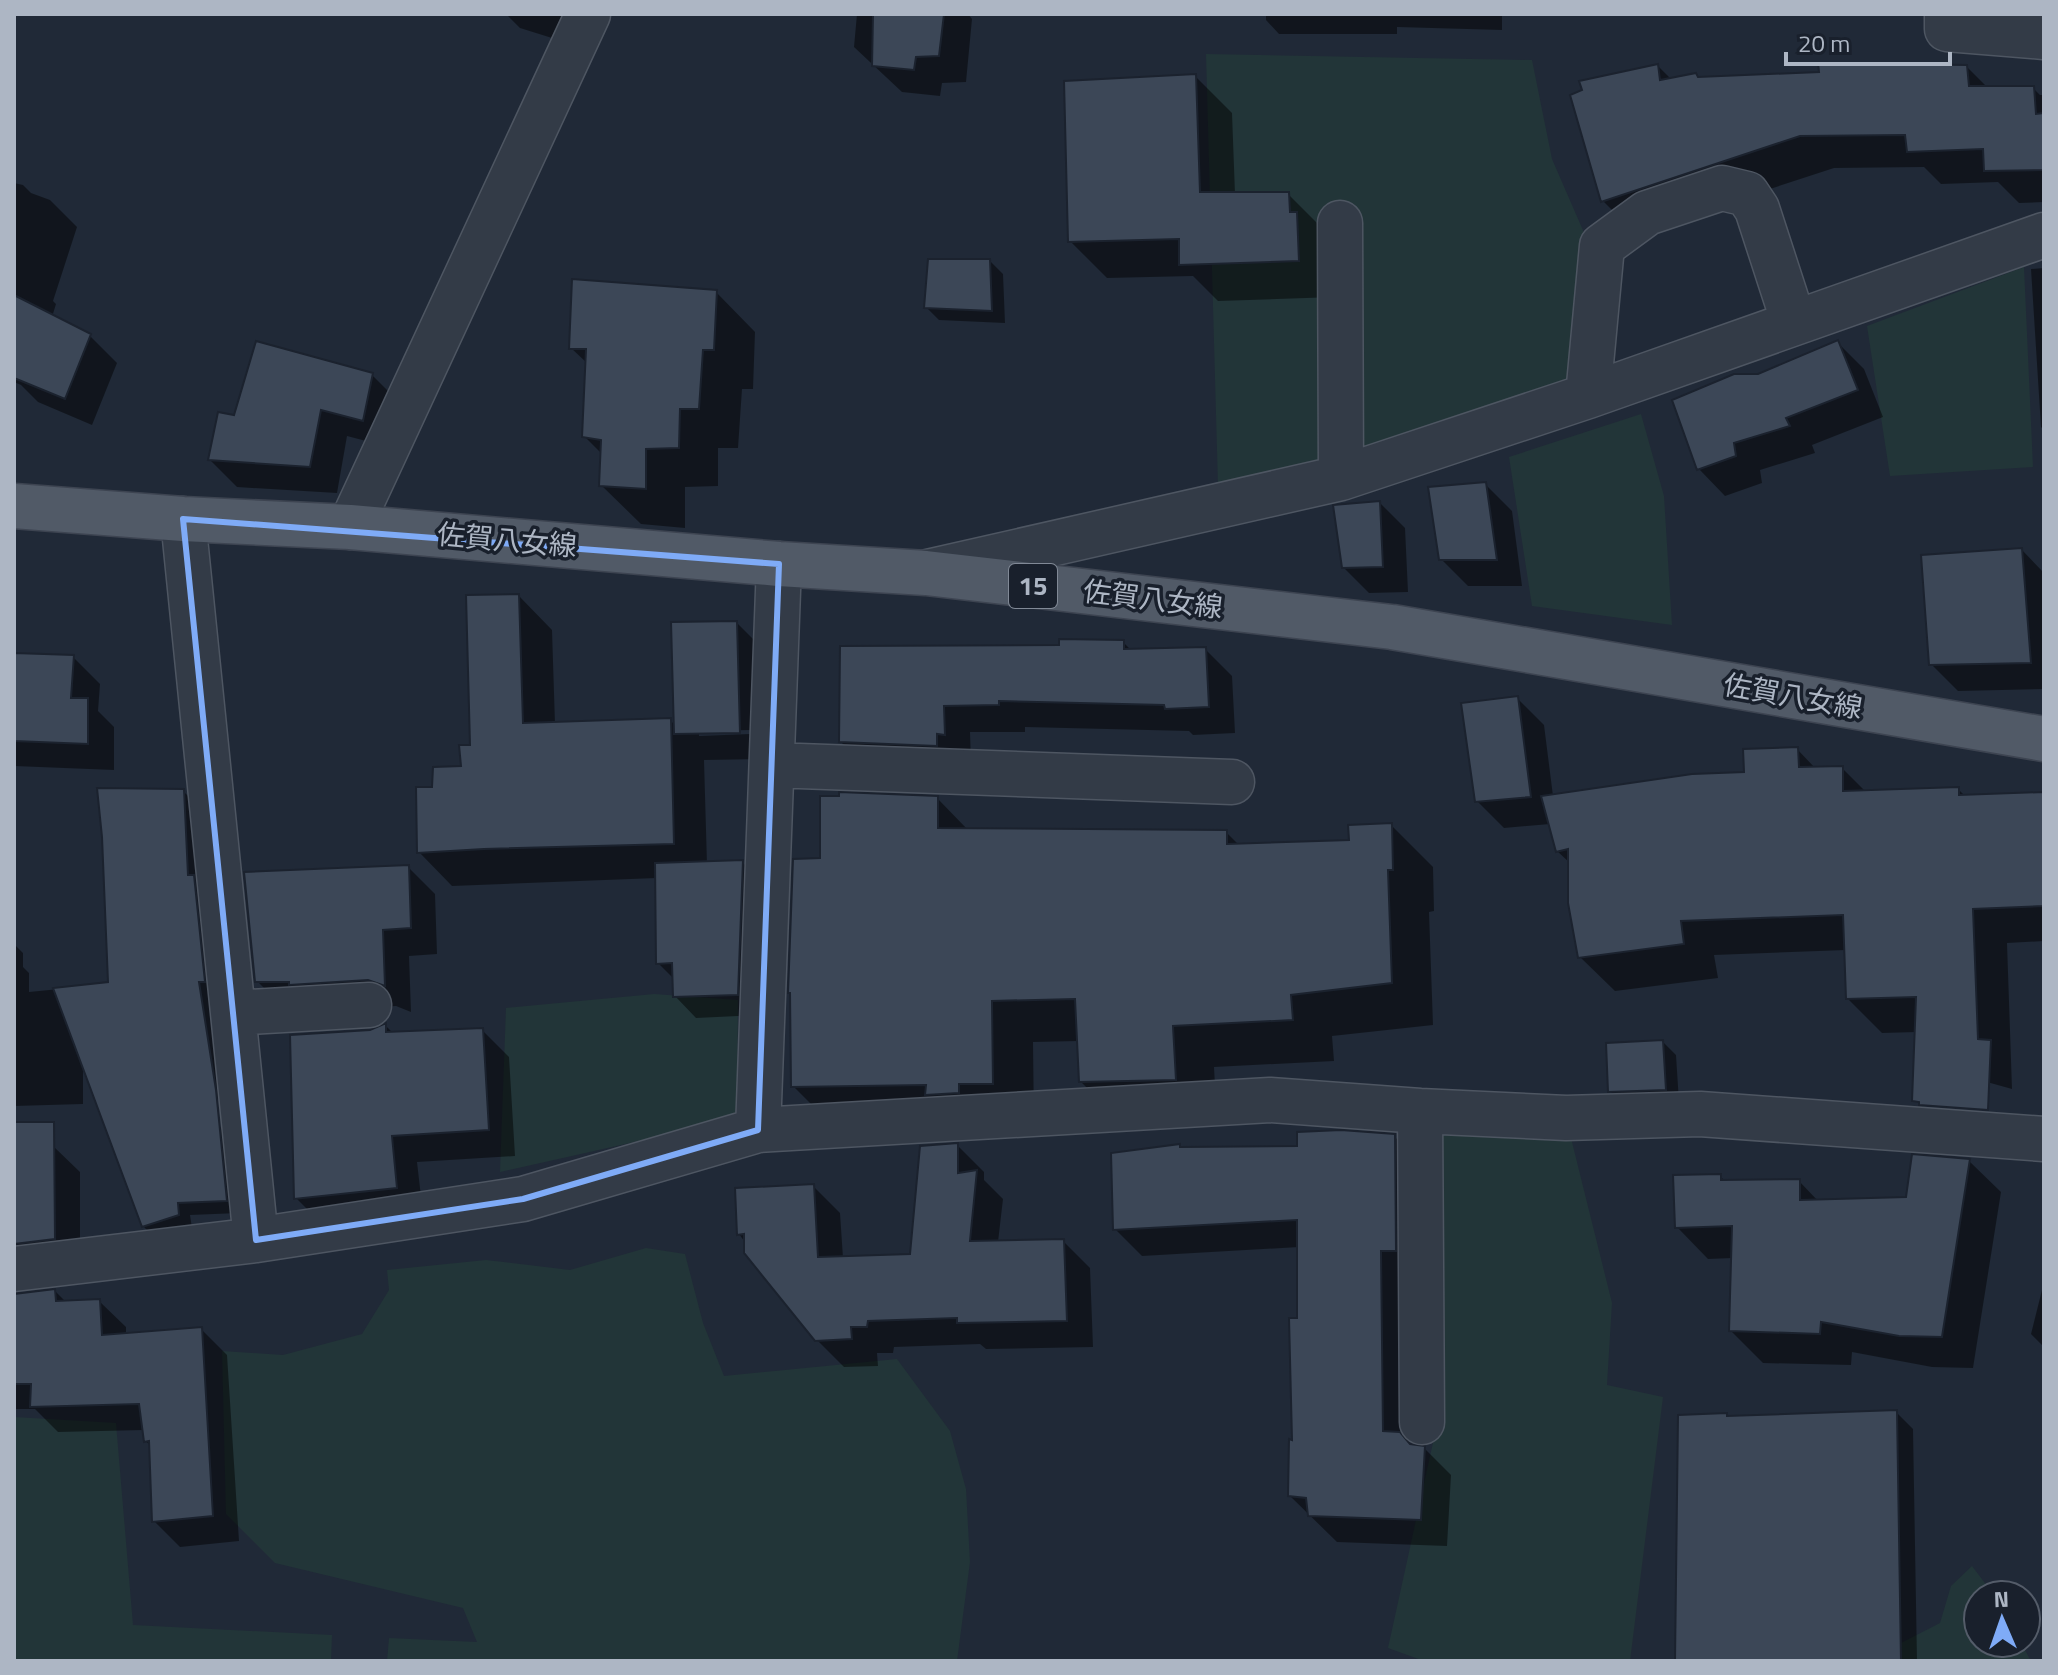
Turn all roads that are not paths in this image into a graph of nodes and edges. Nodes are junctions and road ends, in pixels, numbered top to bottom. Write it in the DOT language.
graph roads {
  1 [pos="588,14"];
  2 [pos="1947,14"];
  3 [pos="2044,37"];
  4 [pos="1340,223"];
  5 [pos="2044,235"];
  6 [pos="1794,323"];
  7 [pos="1588,396"];
  8 [pos="1341,478"];
  9 [pos="14,506"];
  10 [pos="183,519"];
  11 [pos="350,527"];
  12 [pos="779,564"];
  13 [pos="926,573"];
  14 [pos="2044,739"];
  15 [pos="772,765"];
  16 [pos="1232,782"];
  17 [pos="369,1005"];
  18 [pos="233,1013"];
  19 [pos="1420,1111"];
  20 [pos="758,1130"];
  21 [pos="2044,1139"];
  22 [pos="256,1240"];
  23 [pos="14,1269"];
  24 [pos="1422,1422"];
  1 -- 11 [label="street"];
  2 -- 3 [label="street"];
  4 -- 8 [label="street"];
  5 -- 6 [label="street"];
  6 -- 7 [label="street"];
  6 -- 7 [label="street"];
  7 -- 8 [label="street"];
  8 -- 13 [label="street"];
  9 -- 10 [label="main road, 佐賀八女線 / 15"];
  10 -- 11 [label="main road, 佐賀八女線 / 15"];
  10 -- 18 [label="street"];
  11 -- 12 [label="main road, 佐賀八女線 / 15"];
  12 -- 13 [label="main road, 佐賀八女線 / 15"];
  12 -- 15 [label="street"];
  13 -- 14 [label="main road, 佐賀八女線 / 15"];
  15 -- 16 [label="street"];
  15 -- 20 [label="street"];
  17 -- 18 [label="street"];
  18 -- 22 [label="street"];
  19 -- 20 [label="street"];
  19 -- 21 [label="street"];
  19 -- 24 [label="street"];
  20 -- 22 [label="street"];
  22 -- 23 [label="street"];
}
